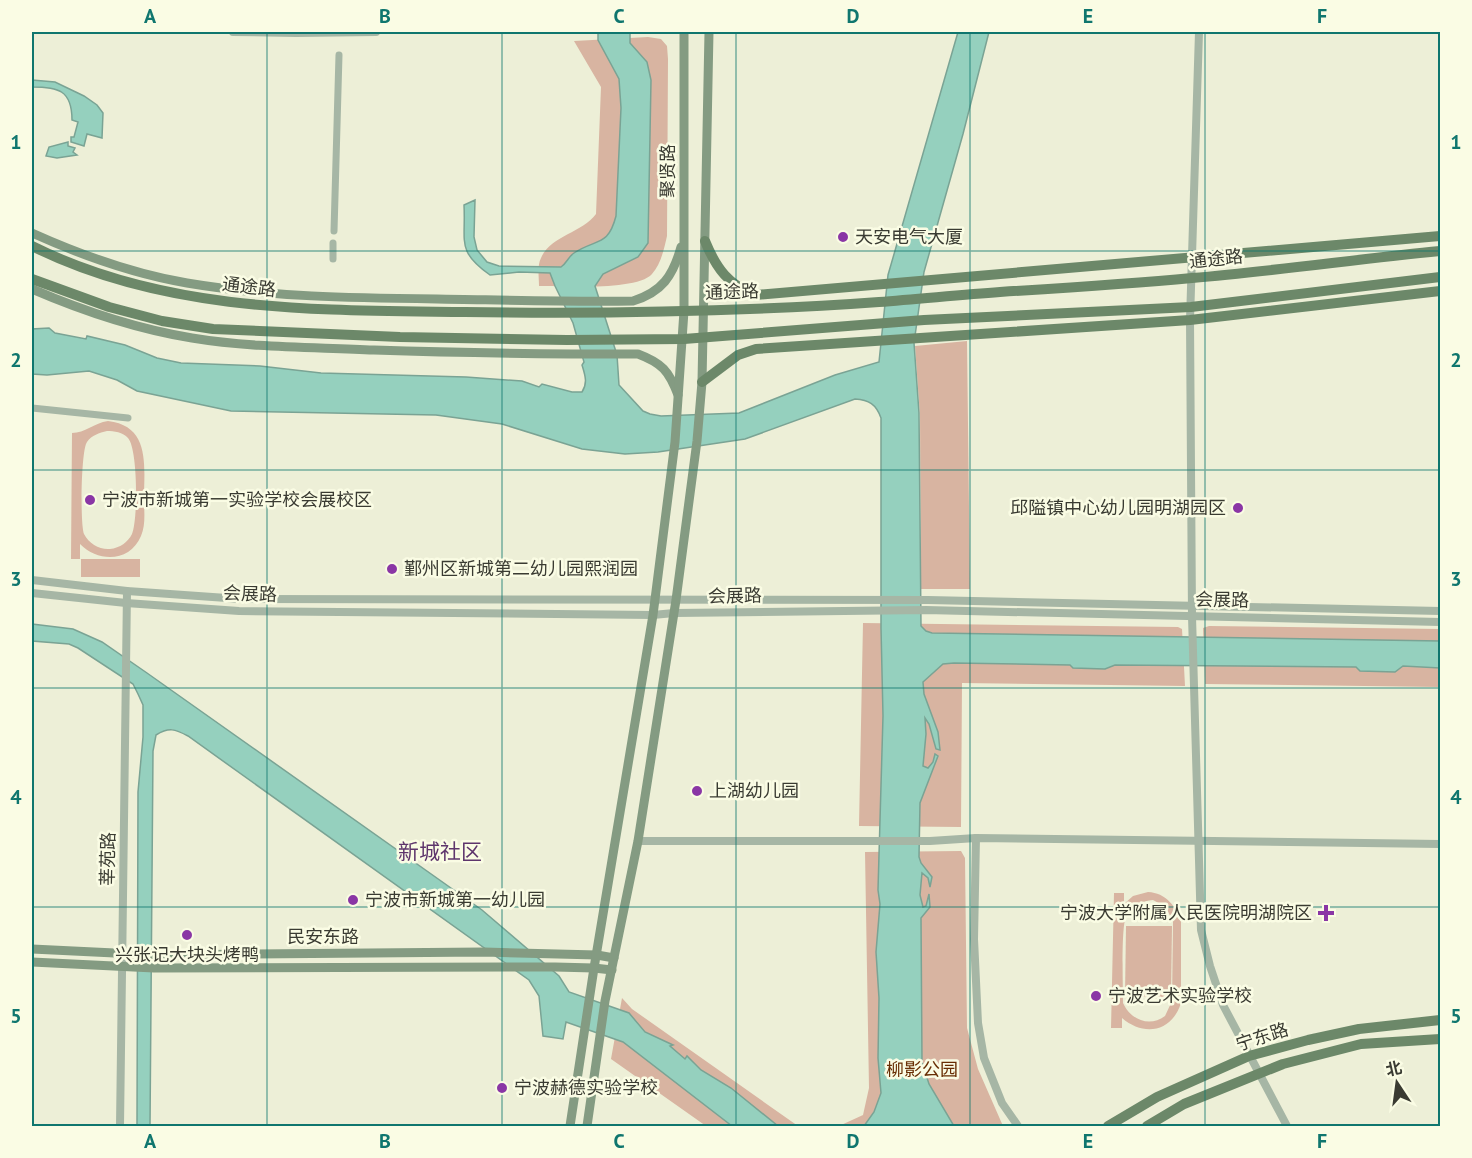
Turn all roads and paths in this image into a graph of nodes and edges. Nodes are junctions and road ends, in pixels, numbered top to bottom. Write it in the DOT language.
graph roads {
  1 [pos="233,32"];
  2 [pos="376,32"];
  3 [pos="684,32"];
  4 [pos="709,32"];
  5 [pos="1199,32"];
  6 [pos="339,55"];
  7 [pos="334,231"];
  8 [pos="32,233"];
  9 [pos="684,236"];
  10 [pos="1440,236"];
  11 [pos="705,241"];
  12 [pos="333,243"];
  13 [pos="32,246"];
  14 [pos="1440,251"];
  15 [pos="333,259"];
  16 [pos="1191,259"];
  17 [pos="1440,276"];
  18 [pos="32,279"];
  19 [pos="1191,279"];
  20 [pos="32,289"];
  21 [pos="1440,291"];
  22 [pos="1191,308"];
  23 [pos="684,310"];
  24 [pos="704,310"];
  25 [pos="1190,320"];
  26 [pos="704,338"];
  27 [pos="684,339"];
  28 [pos="702,382"];
  29 [pos="679,399"];
  30 [pos="32,408"];
  31 [pos="128,418"];
  32 [pos="32,580"];
  33 [pos="127,591"];
  34 [pos="32,593"];
  35 [pos="676,600"];
  36 [pos="655,601"];
  37 [pos="126,603"];
  38 [pos="1192,605"];
  39 [pos="1440,611"];
  40 [pos="674,613"];
  41 [pos="653,615"];
  42 [pos="1192,616"];
  43 [pos="1440,622"];
  44 [pos="976,838"];
  45 [pos="638,842"];
  46 [pos="1197,842"];
  47 [pos="1440,844"];
  48 [pos="32,949"];
  49 [pos="128,955"];
  50 [pos="597,955"];
  51 [pos="614,958"];
  52 [pos="32,962"];
  53 [pos="123,967"];
  54 [pos="594,968"];
  55 [pos="612,970"];
  56 [pos="1440,1020"];
  57 [pos="1440,1039"];
  58 [pos="1249,1056"];
  59 [pos="1258,1073"];
  60 [pos="120,1126"];
  61 [pos="570,1126"];
  62 [pos="587,1126"];
  63 [pos="1018,1126"];
  64 [pos="1108,1126"];
  65 [pos="1147,1126"];
  66 [pos="1287,1126"];
  1 -- 2 [label="street"];
  3 -- 9 [label="main road, 聚贤路"];
  4 -- 11 [label="main road"];
  5 -- 16 [label="street"];
  6 -- 7 [label="street"];
  8 -- 9 [label="main road"];
  9 -- 23 [label="main road, 聚贤路"];
  10 -- 16 [label="main road"];
  11 -- 16 [label="main road"];
  11 -- 24 [label="main road"];
  12 -- 15 [label="street"];
  13 -- 23 [label="main road, 通途路"];
  14 -- 19 [label="main road, 通途路"];
  16 -- 19 [label="street"];
  17 -- 22 [label="main road"];
  18 -- 27 [label="main road"];
  19 -- 22 [label="street"];
  19 -- 24 [label="main road, 通途路"];
  20 -- 29 [label="main road"];
  21 -- 25 [label="main road"];
  22 -- 25 [label="street"];
  22 -- 26 [label="main road"];
  23 -- 24 [label="main road, 通途路"];
  23 -- 27 [label="main road, 聚贤路"];
  24 -- 26 [label="main road"];
  25 -- 28 [label="main road"];
  25 -- 38 [label="street"];
  26 -- 27 [label="main road"];
  26 -- 28 [label="main road"];
  27 -- 29 [label="main road, 聚贤路"];
  28 -- 35 [label="main road"];
  29 -- 36 [label="main road, 聚贤路"];
  30 -- 31 [label="street"];
  32 -- 33 [label="street, 会展路"];
  33 -- 36 [label="street, 会展路"];
  33 -- 37 [label="street, 莘苑路"];
  34 -- 37 [label="street, 会展路"];
  35 -- 36 [label="street, 会展路"];
  35 -- 38 [label="street, 会展路"];
  35 -- 40 [label="main road"];
  36 -- 41 [label="main road, 聚贤路"];
  37 -- 41 [label="street, 会展路"];
  37 -- 49 [label="street, 莘苑路"];
  38 -- 39 [label="street, 会展路"];
  38 -- 42 [label="street"];
  40 -- 41 [label="street, 会展路"];
  40 -- 42 [label="street, 会展路"];
  40 -- 45 [label="main road"];
  41 -- 50 [label="main road, 聚贤路"];
  42 -- 43 [label="street, 会展路"];
  42 -- 46 [label="street"];
  44 -- 45 [label="street"];
  44 -- 46 [label="street"];
  44 -- 63 [label="street"];
  45 -- 51 [label="main road"];
  46 -- 47 [label="street"];
  46 -- 58 [label="street"];
  48 -- 49 [label="main road, 民安东路"];
  49 -- 50 [label="main road, 民安东路"];
  49 -- 53 [label="street, 莘苑路"];
  50 -- 51 [label="main road, 民安东路"];
  50 -- 54 [label="main road, 聚贤路"];
  51 -- 55 [label="main road"];
  52 -- 53 [label="main road, 民安东路"];
  53 -- 54 [label="main road, 民安东路"];
  53 -- 60 [label="street, 莘苑路"];
  54 -- 55 [label="main road, 民安东路"];
  54 -- 61 [label="main road, 聚贤路"];
  55 -- 62 [label="main road"];
  56 -- 58 [label="main road, 宁东路"];
  57 -- 59 [label="main road, 宁东路"];
  58 -- 59 [label="street"];
  58 -- 64 [label="main road, 宁东路"];
  59 -- 65 [label="main road, 宁东路"];
  59 -- 66 [label="street"];
}
